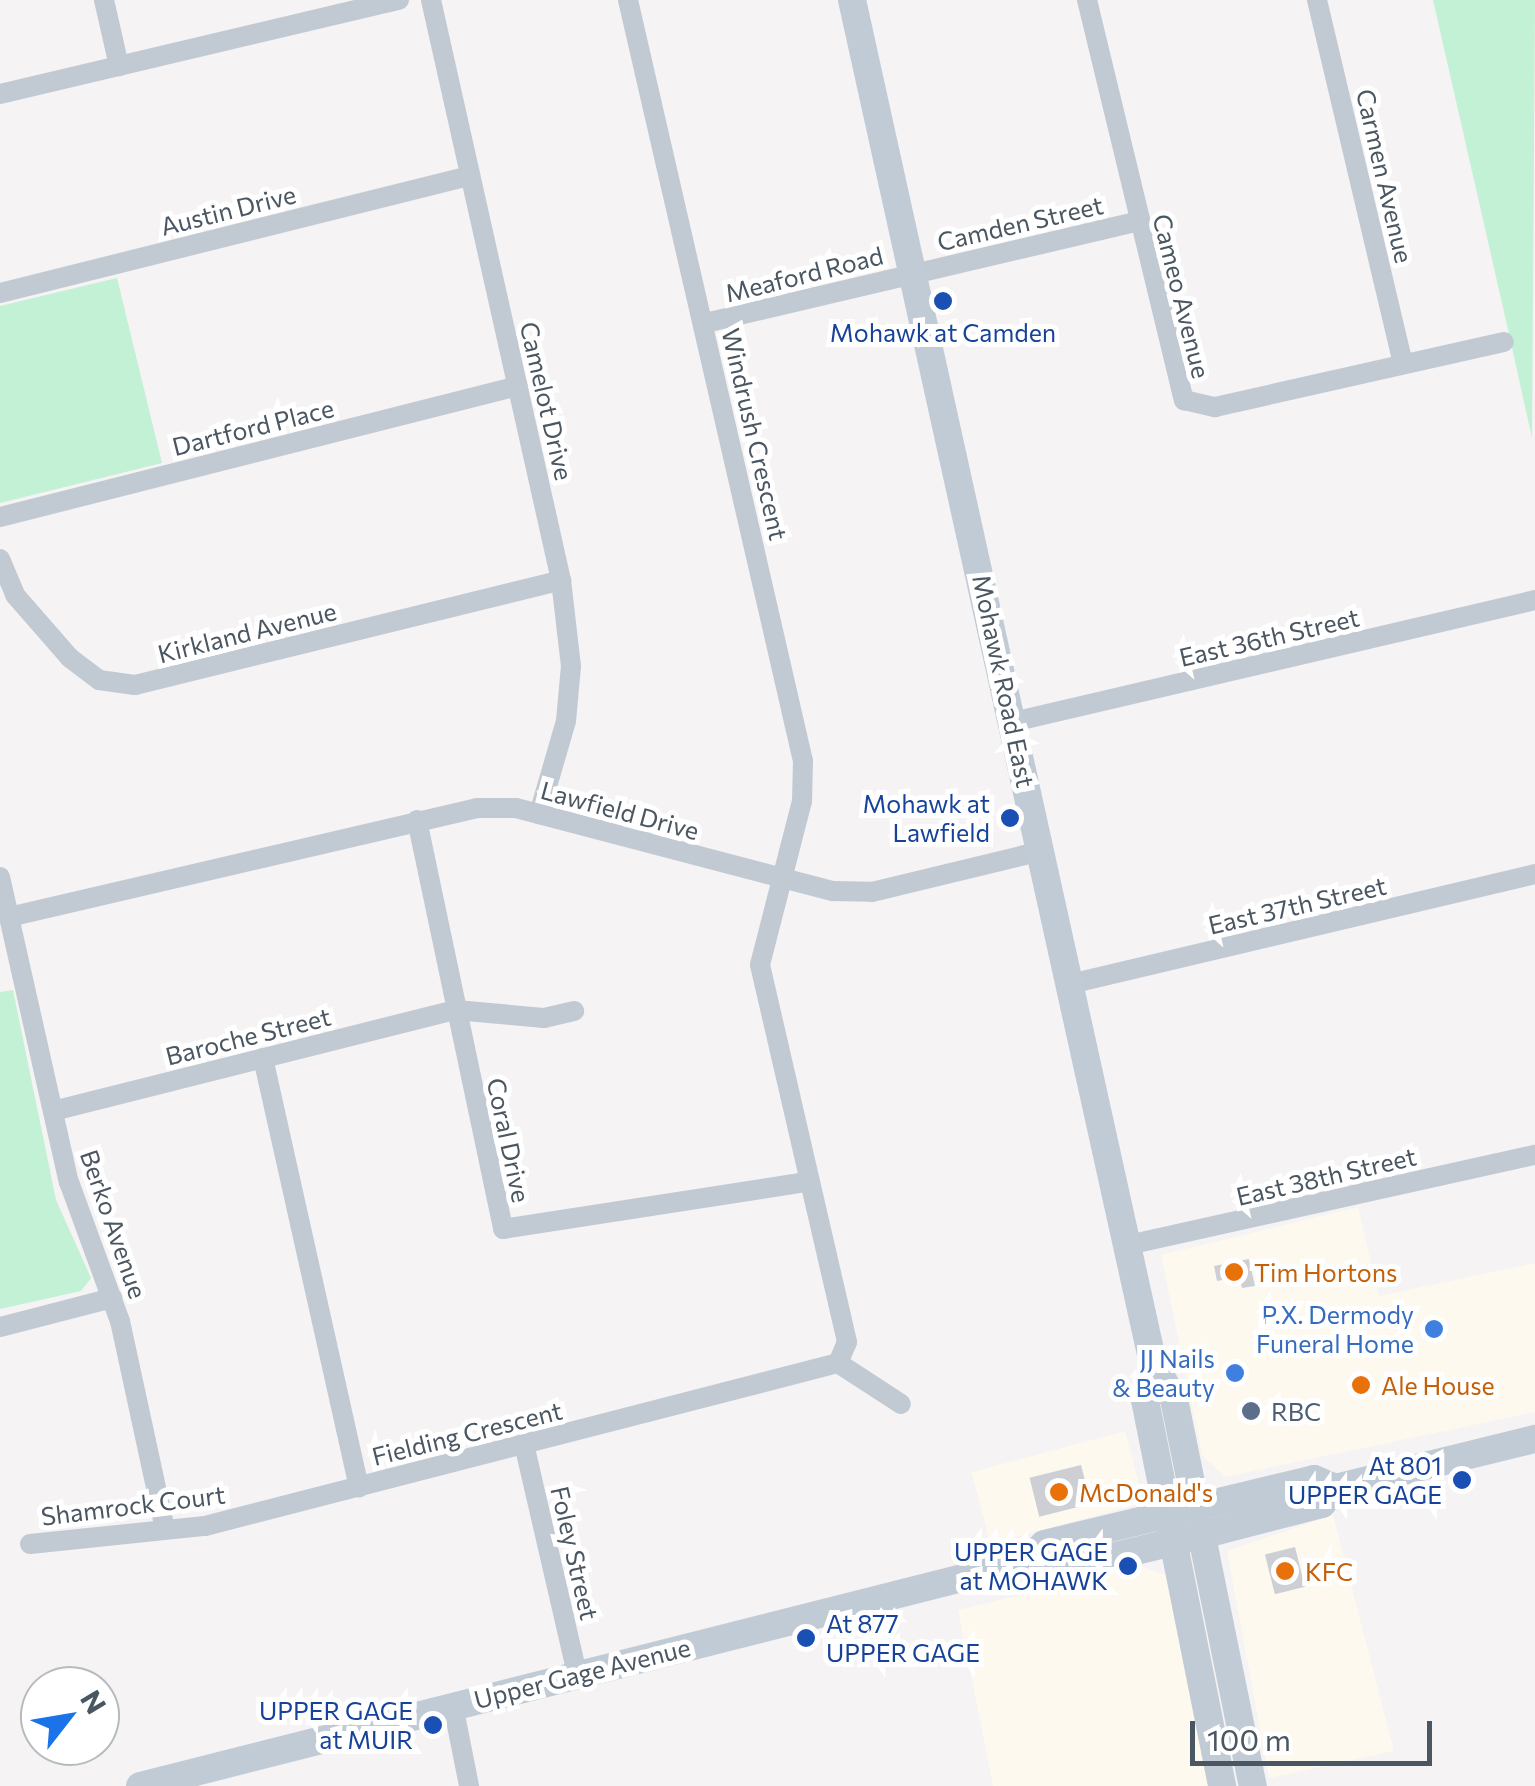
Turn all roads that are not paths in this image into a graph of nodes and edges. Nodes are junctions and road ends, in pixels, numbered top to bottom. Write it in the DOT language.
graph roads {
  1 [pos="104,0"];
  2 [pos="400,0"];
  3 [pos="431,0"];
  4 [pos="628,0"];
  5 [pos="852,0"];
  6 [pos="1087,0"];
  7 [pos="1317,0"];
  8 [pos="119,66"];
  9 [pos="0,94"];
  10 [pos="469,176"];
  11 [pos="1136,222"];
  12 [pos="915,272"];
  13 [pos="0,293"];
  14 [pos="704,323"];
  15 [pos="1504,342"];
  16 [pos="1404,364"];
  17 [pos="518,386"];
  18 [pos="0,517"];
  19 [pos="0,559"];
  20 [pos="561,580"];
  21 [pos="1535,600"];
  22 [pos="1014,722"];
  23 [pos="539,814"];
  24 [pos="416,820"];
  25 [pos="1041,850"];
  26 [pos="1535,874"];
  27 [pos="0,877"];
  28 [pos="778,880"];
  29 [pos="9,917"];
  30 [pos="1070,984"];
  31 [pos="456,1010"];
  32 [pos="574,1011"];
  33 [pos="263,1058"];
  34 [pos="53,1111"];
  35 [pos="1535,1155"];
  36 [pos="805,1182"];
  37 [pos="1128,1245"];
  38 [pos="112,1298"];
  39 [pos="0,1327"];
  40 [pos="838,1363"];
  41 [pos="901,1404"];
  42 [pos="1535,1440"];
  43 [pos="524,1444"];
  44 [pos="359,1487"];
  45 [pos="1186,1524"];
  46 [pos="165,1530"];
  47 [pos="30,1544"];
  48 [pos="577,1674"];
  49 [pos="453,1705"];
  50 [pos="140,1786"];
  51 [pos="469,1786"];
  52 [pos="1222,1786"];
  53 [pos="1253,1786"];
  1 -- 8 [label="street"];
  2 -- 8 [label="street"];
  3 -- 10 [label="street, Camelot Drive"];
  4 -- 14 [label="street, Windrush Crescent"];
  5 -- 12 [label="main road, Mohawk Road East"];
  6 -- 11 [label="street, Cameo Avenue"];
  7 -- 16 [label="street, Carmen Avenue"];
  8 -- 9 [label="street"];
  10 -- 13 [label="street, Austin Drive"];
  10 -- 17 [label="street, Camelot Drive"];
  11 -- 12 [label="street, Camden Street"];
  11 -- 16 [label="street, Cameo Avenue"];
  12 -- 14 [label="street, Meaford Road"];
  12 -- 22 [label="main road, Mohawk Road East"];
  14 -- 28 [label="street, Windrush Crescent"];
  15 -- 16 [label="street, Cameo Avenue"];
  17 -- 18 [label="street, Dartford Place"];
  17 -- 20 [label="street, Camelot Drive"];
  19 -- 20 [label="street, Kirkland Avenue"];
  20 -- 23 [label="street, Camelot Drive"];
  21 -- 22 [label="street, East 36th Street"];
  22 -- 25 [label="main road, Mohawk Road East"];
  23 -- 24 [label="street, Lawfield Drive"];
  23 -- 28 [label="street, Lawfield Drive"];
  24 -- 29 [label="street, Lawfield Drive"];
  24 -- 31 [label="street, Coral Drive"];
  25 -- 28 [label="street, Lawfield Drive"];
  25 -- 30 [label="main road, Mohawk Road East"];
  26 -- 30 [label="street, East 37th Street"];
  27 -- 29 [label="street, Berko Avenue"];
  28 -- 36 [label="street"];
  29 -- 34 [label="street, Berko Avenue"];
  30 -- 37 [label="main road, Mohawk Road East"];
  31 -- 32 [label="street, Baroche Street"];
  31 -- 33 [label="street, Baroche Street"];
  31 -- 36 [label="street, Coral Drive"];
  33 -- 34 [label="street, Baroche Street"];
  33 -- 44 [label="street, Fielding Crescent"];
  34 -- 38 [label="street, Berko Avenue"];
  35 -- 37 [label="street, East 38th Street"];
  36 -- 40 [label="street"];
  37 -- 45 [label="main road, Mohawk Road East"];
  38 -- 39 [label="street"];
  38 -- 46 [label="street, Berko Avenue"];
  40 -- 41 [label="street"];
  40 -- 43 [label="street, Fielding Crescent"];
  42 -- 45 [label="main road, Upper Gage Avenue"];
  43 -- 44 [label="street, Fielding Crescent"];
  43 -- 48 [label="street, Foley Street"];
  44 -- 46 [label="street, Shamrock Court"];
  45 -- 48 [label="main road, Upper Gage Avenue"];
  45 -- 52 [label="main road, Mohawk Road East"];
  45 -- 53 [label="main road, Mohawk Road East"];
  46 -- 47 [label="street, Shamrock Court"];
  48 -- 49 [label="main road, Upper Gage Avenue"];
  49 -- 50 [label="main road, Upper Gage Avenue"];
  49 -- 51 [label="street"];
}
